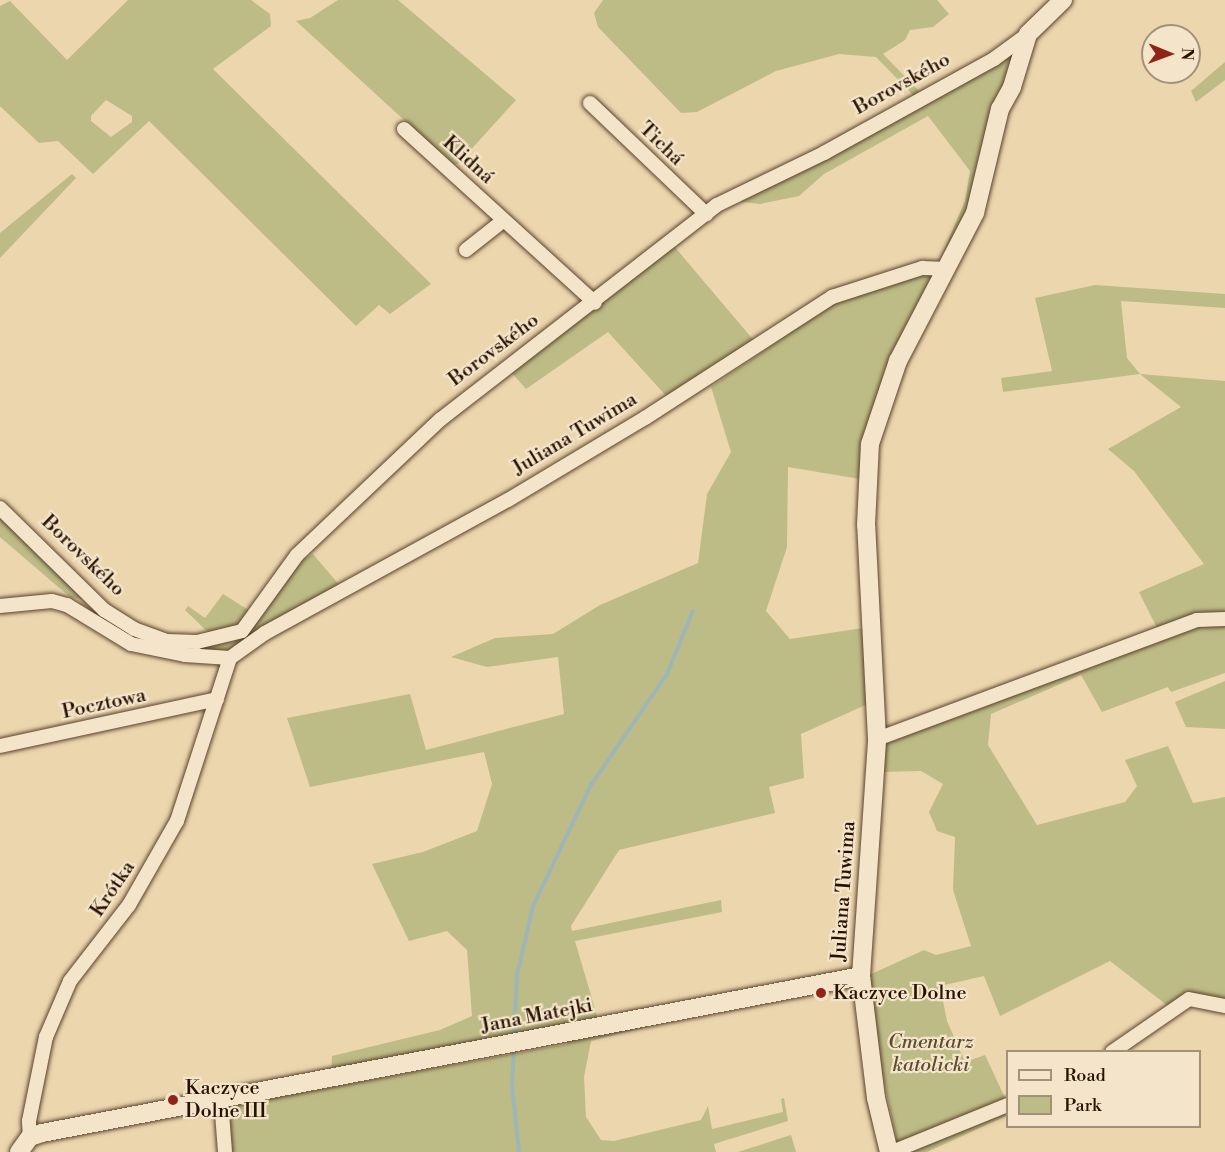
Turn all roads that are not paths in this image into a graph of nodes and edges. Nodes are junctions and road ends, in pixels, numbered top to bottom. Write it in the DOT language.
graph roads {
  1 [pos="1063,0"];
  2 [pos="1010,57"];
  3 [pos="590,103"];
  4 [pos="404,129"];
  5 [pos="706,214"];
  6 [pos="504,220"];
  7 [pos="465,250"];
  8 [pos="947,269"];
  9 [pos="595,303"];
  10 [pos="0,508"];
  11 [pos="0,606"];
  12 [pos="1225,619"];
  13 [pos="230,658"];
  14 [pos="217,699"];
  15 [pos="877,739"];
  16 [pos="0,746"];
  17 [pos="861,976"];
  18 [pos="1225,1006"];
  19 [pos="1115,1050"];
  20 [pos="221,1100"];
  21 [pos="1006,1106"];
  22 [pos="21,1148"];
  23 [pos="225,1152"];
  24 [pos="890,1152"];
  1 -- 2 [label="street, Juliana Tuwima"];
  2 -- 5 [label="street, Borovského"];
  2 -- 8 [label="street, Juliana Tuwima"];
  3 -- 5 [label="street, Tichá"];
  4 -- 6 [label="street, Klidná"];
  5 -- 9 [label="street, Borovského"];
  6 -- 7 [label="street"];
  6 -- 9 [label="street, Klidná"];
  8 -- 13 [label="street, Juliana Tuwima"];
  8 -- 15 [label="street, Juliana Tuwima"];
  9 -- 10 [label="street, Borovského"];
  11 -- 13 [label="street"];
  12 -- 15 [label="street"];
  13 -- 14 [label="street, Krótka"];
  14 -- 16 [label="street, Pocztowa"];
  14 -- 22 [label="street, Krótka"];
  15 -- 17 [label="street, Juliana Tuwima"];
  17 -- 20 [label="street, Jana Matejki"];
  17 -- 24 [label="street, Juliana Tuwima"];
  18 -- 19 [label="street"];
  20 -- 22 [label="street, Jana Matejki"];
  20 -- 23 [label="street"];
  21 -- 24 [label="street, Juliana Tuwima"];
}
